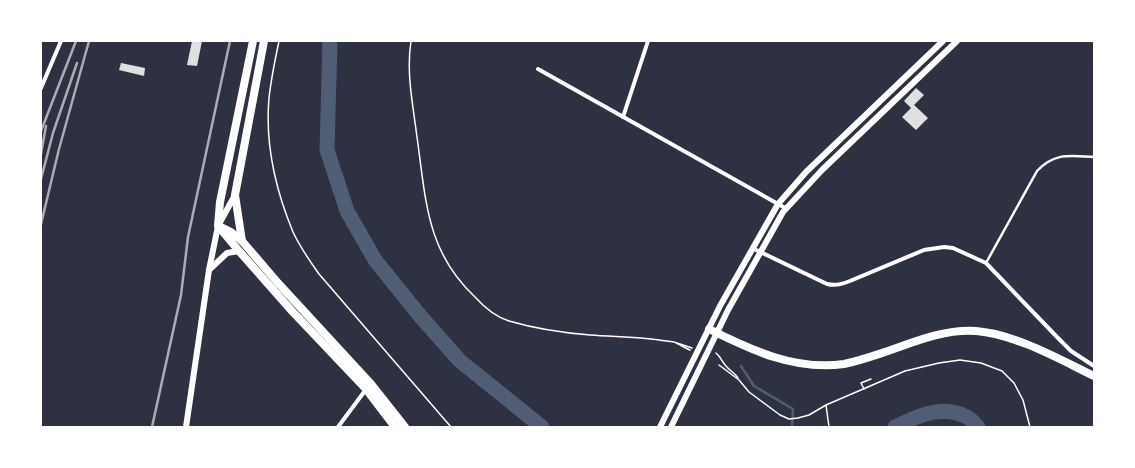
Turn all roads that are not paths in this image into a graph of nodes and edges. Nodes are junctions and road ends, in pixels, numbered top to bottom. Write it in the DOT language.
graph roads {
  1 [pos="61,41"];
  2 [pos="253,41"];
  3 [pos="264,41"];
  4 [pos="648,41"];
  5 [pos="943,41"];
  6 [pos="957,41"];
  7 [pos="538,69"];
  8 [pos="41,88"];
  9 [pos="623,117"];
  10 [pos="1094,157"];
  11 [pos="235,195"];
  12 [pos="778,204"];
  13 [pos="787,209"];
  14 [pos="218,226"];
  15 [pos="242,241"];
  16 [pos="752,248"];
  17 [pos="238,251"];
  18 [pos="760,252"];
  19 [pos="986,263"];
  20 [pos="209,270"];
  21 [pos="709,329"];
  22 [pos="717,333"];
  23 [pos="1094,366"];
  24 [pos="1094,376"];
  25 [pos="369,386"];
  26 [pos="186,427"];
  27 [pos="338,427"];
  28 [pos="395,427"];
  29 [pos="405,427"];
  30 [pos="660,427"];
  31 [pos="671,427"];
  1 -- 8 [label="street"];
  2 -- 14 [label="main road"];
  3 -- 11 [label="main road"];
  4 -- 9 [label="street"];
  5 -- 12 [label="street"];
  6 -- 13 [label="street"];
  7 -- 9 [label="street"];
  9 -- 12 [label="street"];
  10 -- 19 [label="lane"];
  11 -- 14 [label="street"];
  11 -- 15 [label="main road"];
  12 -- 13 [label="street"];
  12 -- 16 [label="street"];
  13 -- 18 [label="street"];
  14 -- 15 [label="main road"];
  14 -- 17 [label="main road"];
  14 -- 20 [label="street"];
  15 -- 25 [label="main road"];
  16 -- 18 [label="street"];
  16 -- 21 [label="street"];
  17 -- 20 [label="street"];
  17 -- 25 [label="main road"];
  18 -- 19 [label="street"];
  18 -- 22 [label="street"];
  19 -- 23 [label="street"];
  20 -- 26 [label="street"];
  21 -- 22 [label="main road"];
  21 -- 30 [label="street"];
  22 -- 24 [label="main road"];
  22 -- 31 [label="street"];
  25 -- 27 [label="street"];
  25 -- 28 [label="main road"];
  25 -- 29 [label="main road"];
}
